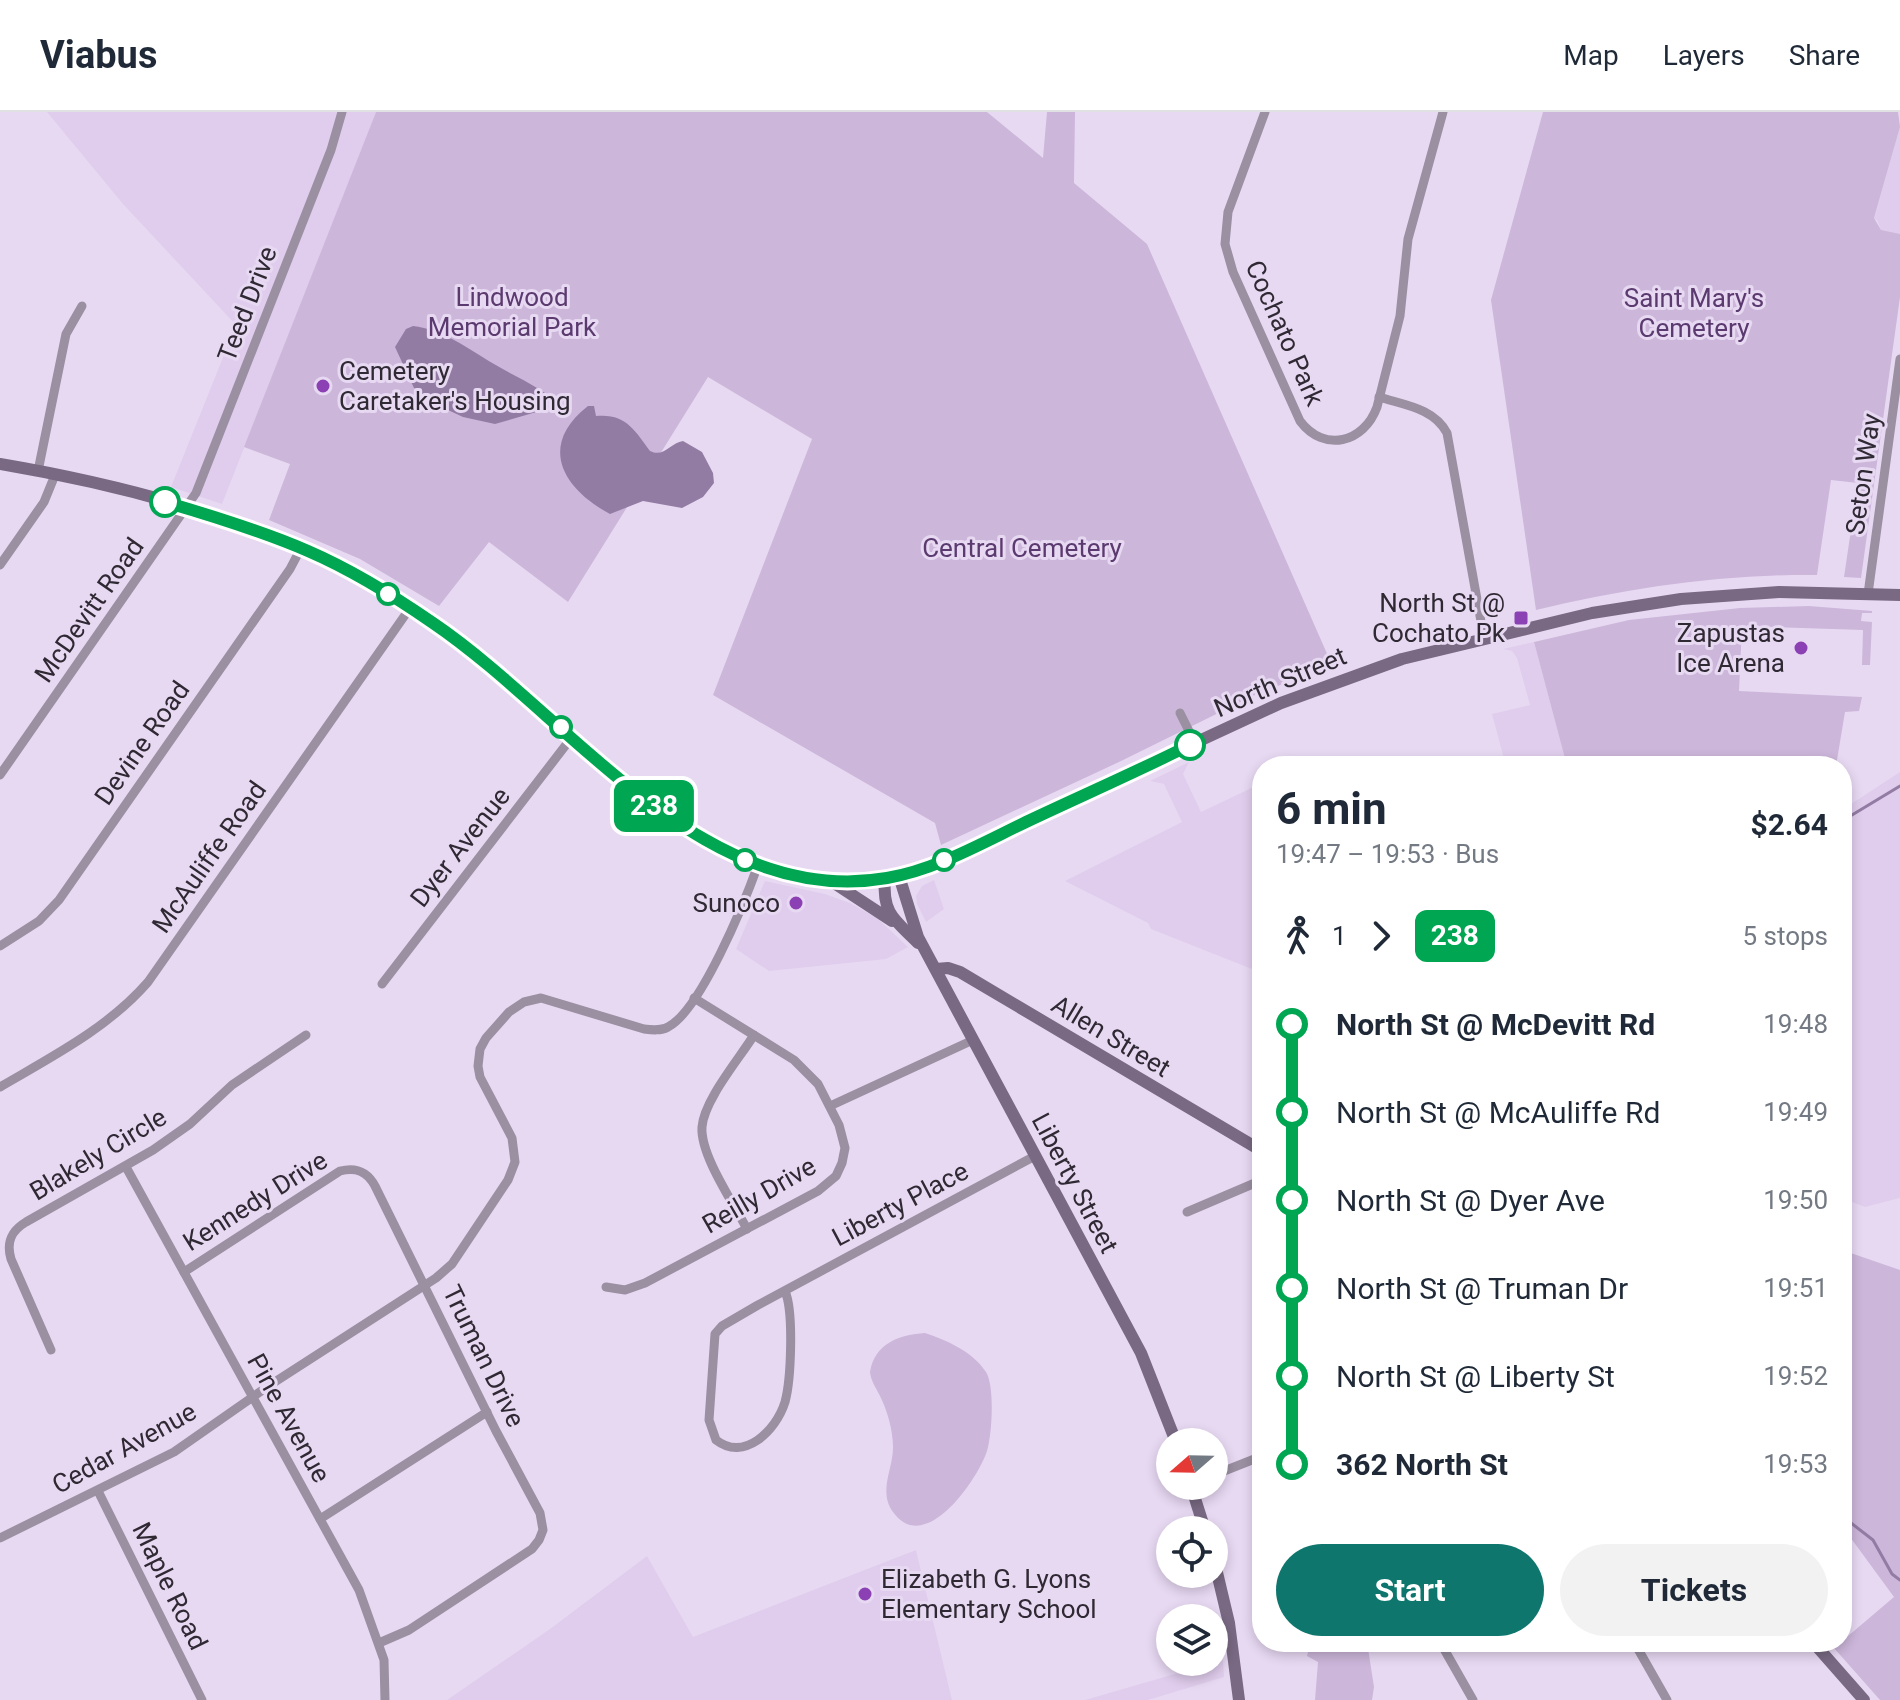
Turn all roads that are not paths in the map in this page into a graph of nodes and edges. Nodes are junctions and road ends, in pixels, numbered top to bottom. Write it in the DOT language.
graph roads {
  1 [pos="342,112"];
  2 [pos="1265,112"];
  3 [pos="1443,112"];
  4 [pos="82,306"];
  5 [pos="1900,359"];
  6 [pos="1379,397"];
  7 [pos="0,464"];
  8 [pos="38,471"];
  9 [pos="55,475"];
  10 [pos="186,508"];
  11 [pos="301,548"];
  12 [pos="0,565"];
  13 [pos="1868,594"];
  14 [pos="1900,595"];
  15 [pos="410,608"];
  16 [pos="1484,638"];
  17 [pos="1180,713"];
  18 [pos="572,737"];
  19 [pos="1195,743"];
  20 [pos="0,775"];
  21 [pos="758,865"];
  22 [pos="899,876"];
  23 [pos="885,879"];
  24 [pos="831,881"];
  25 [pos="896,923"];
  26 [pos="0,946"];
  27 [pos="924,949"];
  28 [pos="936,969"];
  29 [pos="382,984"];
  30 [pos="694,998"];
  31 [pos="306,1035"];
  32 [pos="754,1035"];
  33 [pos="973,1040"];
  34 [pos="0,1087"];
  35 [pos="830,1106"];
  36 [pos="1252,1145"];
  37 [pos="1035,1156"];
  38 [pos="126,1167"];
  39 [pos="1252,1184"];
  40 [pos="1187,1212"];
  41 [pos="747,1229"];
  42 [pos="184,1272"];
  43 [pos="425,1285"];
  44 [pos="606,1287"];
  45 [pos="785,1291"];
  46 [pos="51,1350"];
  47 [pos="252,1397"];
  48 [pos="487,1412"];
  49 [pos="1170,1428"];
  50 [pos="1252,1460"];
  51 [pos="1228,1469"];
  52 [pos="98,1491"];
  53 [pos="320,1519"];
  54 [pos="0,1538"];
  55 [pos="1221,1588"];
  56 [pos="379,1643"];
  57 [pos="1446,1652"];
  58 [pos="1640,1652"];
  59 [pos="1822,1652"];
  60 [pos="202,1700"];
  61 [pos="385,1700"];
  62 [pos="1239,1700"];
  63 [pos="1473,1700"];
  64 [pos="1667,1700"];
  65 [pos="1864,1700"];
  1 -- 10 [label="street, Teed Drive"];
  2 -- 6 [label="street, Cochato Park"];
  3 -- 6 [label="street, Cochato Park"];
  4 -- 8 [label="street"];
  5 -- 13 [label="street, Seton Way"];
  6 -- 16 [label="street"];
  7 -- 8 [label="main road, North Street"];
  8 -- 9 [label="main road, North Street"];
  9 -- 10 [label="main road, North Street"];
  9 -- 12 [label="street"];
  10 -- 11 [label="main road, North Street"];
  10 -- 20 [label="street, McDevitt Road"];
  11 -- 15 [label="main road, North Street"];
  11 -- 26 [label="street, Devine Road"];
  13 -- 14 [label="main road, North Street"];
  13 -- 16 [label="main road, North Street"];
  15 -- 18 [label="main road, North Street"];
  15 -- 34 [label="street, McAuliffe Road"];
  16 -- 19 [label="main road, North Street"];
  17 -- 19 [label="street"];
  18 -- 21 [label="main road, North Street"];
  18 -- 29 [label="street, Dyer Avenue"];
  19 -- 22 [label="main road, North Street"];
  21 -- 24 [label="main road, North Street"];
  21 -- 30 [label="street, Truman Drive"];
  22 -- 23 [label="main road, North Street"];
  22 -- 27 [label="main road, Liberty Street"];
  23 -- 24 [label="main road, North Street"];
  23 -- 25 [label="main road"];
  24 -- 25 [label="main road, Liberty Street"];
  25 -- 27 [label="main road, Liberty Street"];
  27 -- 28 [label="main road, Liberty Street"];
  28 -- 33 [label="main road, Liberty Street"];
  28 -- 36 [label="main road, Allen Street"];
  30 -- 32 [label="street, Reilly Drive"];
  30 -- 43 [label="street, Truman Drive"];
  31 -- 38 [label="street, Blakely Circle"];
  32 -- 35 [label="street, Reilly Drive"];
  32 -- 41 [label="street"];
  33 -- 35 [label="street"];
  33 -- 37 [label="main road, Liberty Street"];
  35 -- 41 [label="street, Reilly Drive"];
  37 -- 45 [label="street, Liberty Place"];
  37 -- 49 [label="main road, Liberty Street"];
  38 -- 42 [label="street, Pine Avenue"];
  38 -- 46 [label="street, Blakely Circle"];
  39 -- 40 [label="street"];
  41 -- 44 [label="street, Reilly Drive"];
  42 -- 43 [label="street, Kennedy Drive"];
  42 -- 47 [label="street, Pine Avenue"];
  43 -- 47 [label="street, Cedar Avenue"];
  43 -- 48 [label="street, Truman Drive"];
  45 -- 45 [label="street, Liberty Place"];
  47 -- 52 [label="street, Cedar Avenue"];
  47 -- 53 [label="street, Pine Avenue"];
  48 -- 53 [label="street"];
  48 -- 56 [label="street, Truman Drive"];
  50 -- 51 [label="street"];
  52 -- 54 [label="street, Cedar Avenue"];
  52 -- 60 [label="street, Maple Road"];
  53 -- 56 [label="street, Pine Avenue"];
  55 -- 62 [label="main road"];
  56 -- 61 [label="street, Pine Avenue"];
  57 -- 63 [label="street"];
  58 -- 64 [label="street"];
  59 -- 65 [label="main road"];
}
